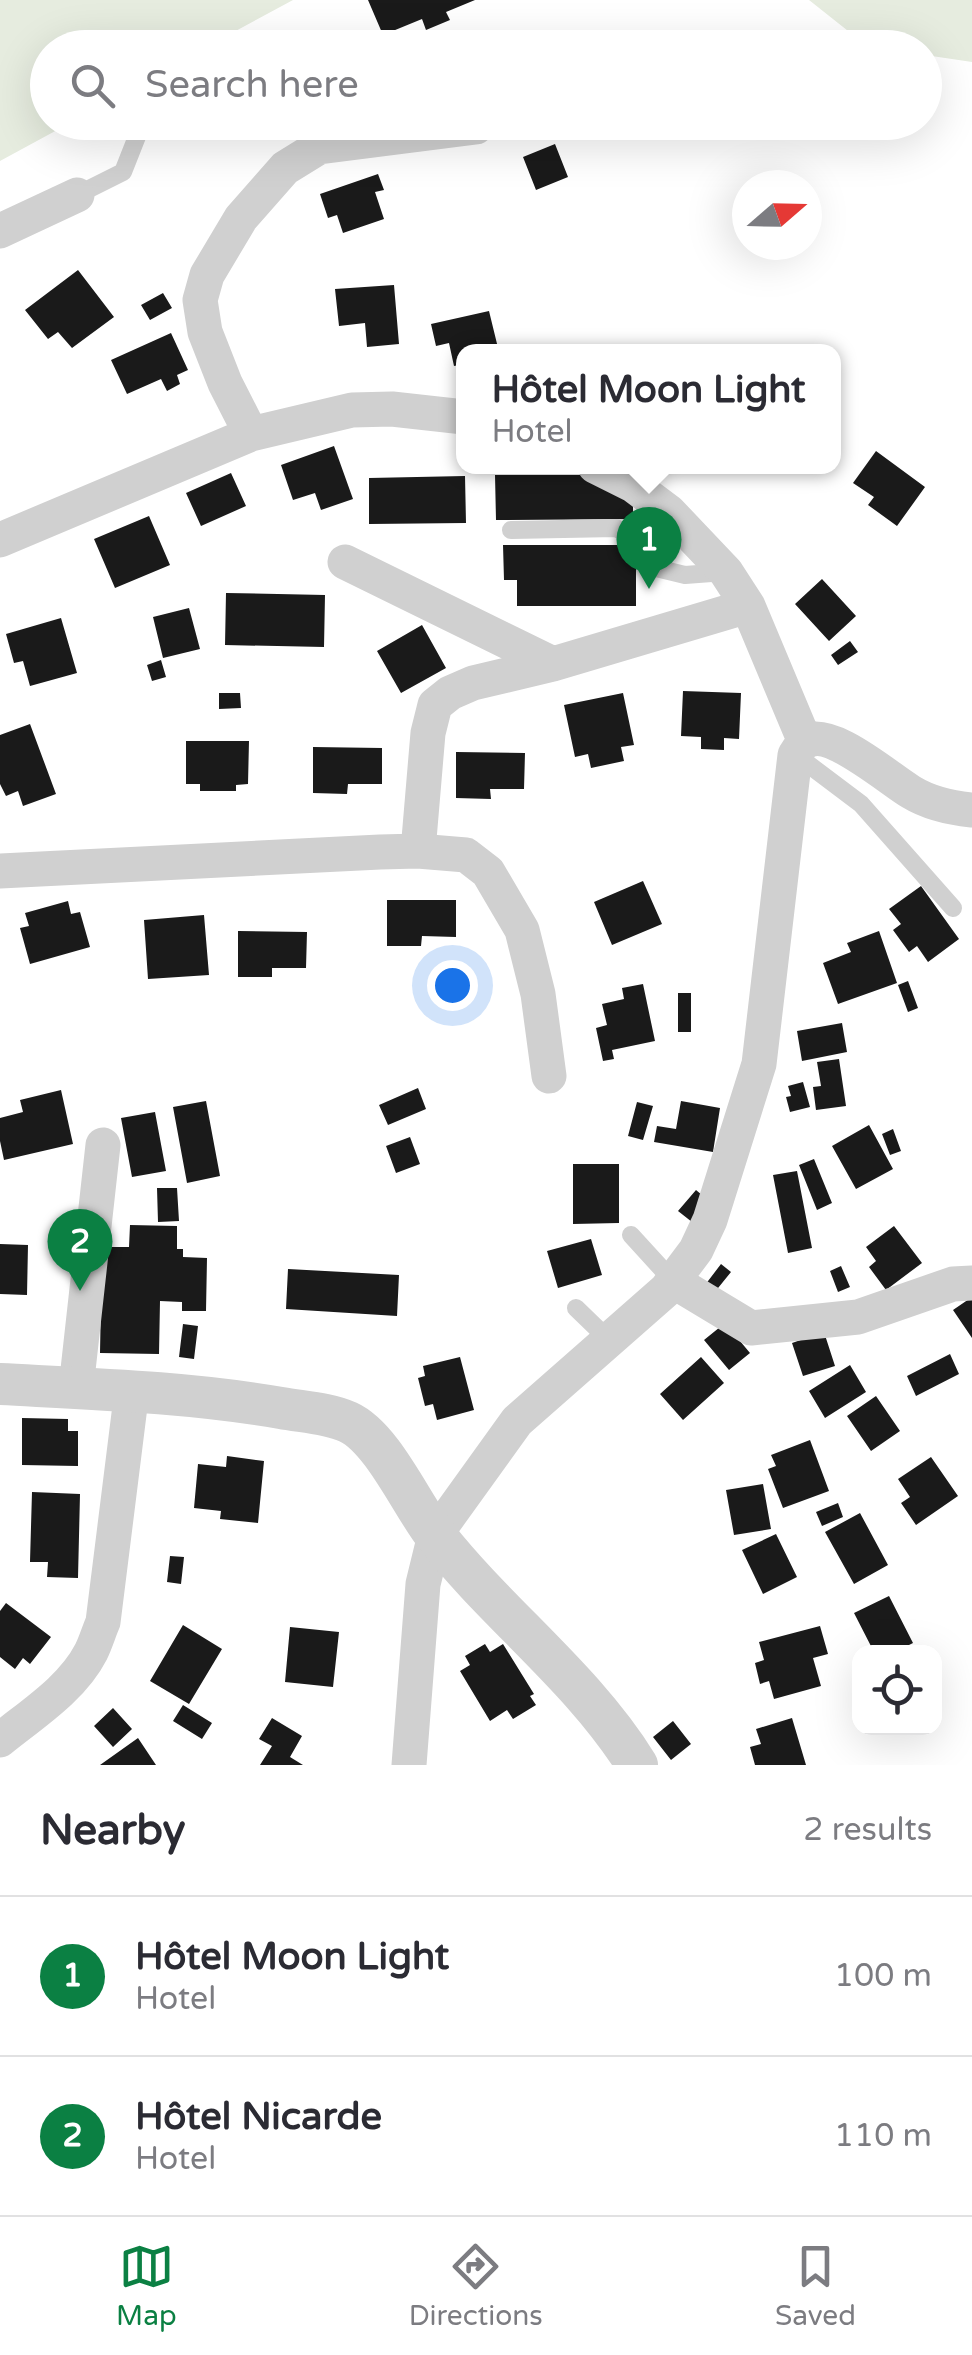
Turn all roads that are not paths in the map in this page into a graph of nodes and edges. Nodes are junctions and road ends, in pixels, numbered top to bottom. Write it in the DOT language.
graph roads {
  1 [pos="135,140"];
  2 [pos="374,140"];
  3 [pos="77,195"];
  4 [pos="0,231"];
  5 [pos="456,416"];
  6 [pos="251,434"];
  7 [pos="611,474"];
  8 [pos="511,530"];
  9 [pos="0,540"];
  10 [pos="345,562"];
  11 [pos="726,572"];
  12 [pos="748,606"];
  13 [pos="552,664"];
  14 [pos="800,748"];
  15 [pos="972,810"];
  16 [pos="418,851"];
  17 [pos="0,871"];
  18 [pos="953,908"];
  19 [pos="549,1076"];
  20 [pos="103,1146"];
  21 [pos="631,1235"];
  22 [pos="674,1281"];
  23 [pos="972,1283"];
  24 [pos="576,1308"];
  25 [pos="610,1340"];
  26 [pos="0,1384"];
  27 [pos="76,1388"];
  28 [pos="132,1390"];
  29 [pos="435,1535"];
  30 [pos="0,1740"];
  31 [pos="410,1765"];
  32 [pos="637,1765"];
  1 -- 3 [label="lane"];
  2 -- 6 [label="street"];
  3 -- 4 [label="street"];
  5 -- 6 [label="street"];
  6 -- 9 [label="street"];
  7 -- 11 [label="street"];
  8 -- 11 [label="lane"];
  10 -- 13 [label="street"];
  11 -- 12 [label="street"];
  12 -- 13 [label="street"];
  12 -- 14 [label="street"];
  13 -- 16 [label="street"];
  14 -- 15 [label="street"];
  14 -- 18 [label="lane"];
  14 -- 22 [label="street"];
  16 -- 17 [label="street"];
  16 -- 19 [label="street"];
  20 -- 27 [label="street"];
  21 -- 22 [label="lane"];
  22 -- 23 [label="street"];
  22 -- 25 [label="street"];
  24 -- 25 [label="lane"];
  25 -- 29 [label="street"];
  26 -- 27 [label="street"];
  27 -- 28 [label="street"];
  28 -- 29 [label="street"];
  28 -- 30 [label="street"];
  29 -- 31 [label="street"];
  29 -- 32 [label="street"];
}
